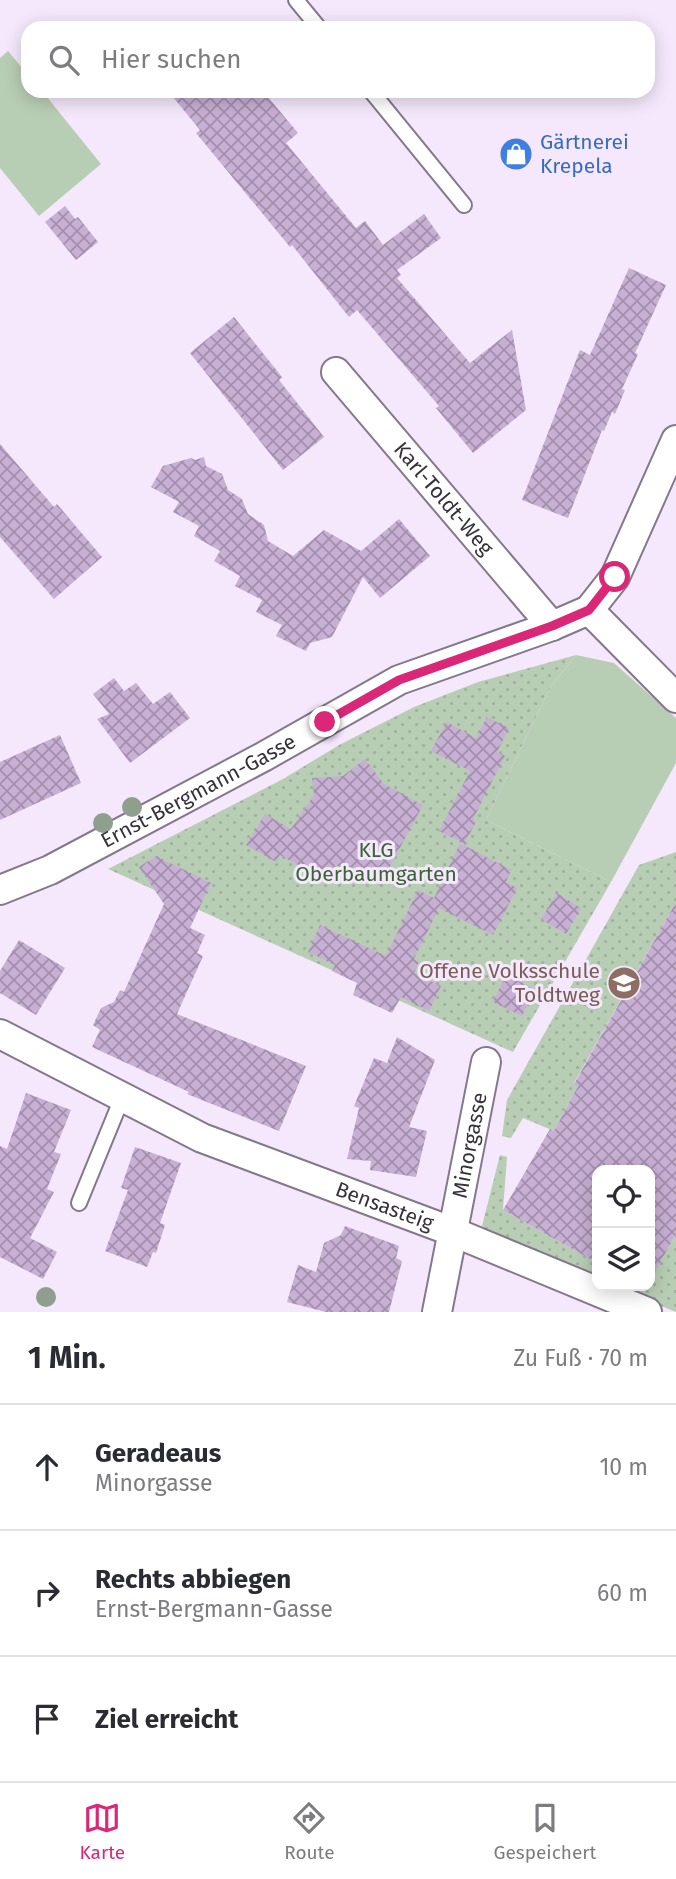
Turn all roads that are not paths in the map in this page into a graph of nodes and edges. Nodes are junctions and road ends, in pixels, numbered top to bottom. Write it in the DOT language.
graph roads {
  1 [pos="296,0"];
  2 [pos="313,21"];
  3 [pos="376,98"];
  4 [pos="464,205"];
  5 [pos="336,372"];
  6 [pos="676,440"];
  7 [pos="665,493"];
  8 [pos="589,610"];
  9 [pos="552,626"];
  10 [pos="676,698"];
  11 [pos="0,890"];
  12 [pos="0,1034"];
  13 [pos="486,1062"];
  14 [pos="122,1098"];
  15 [pos="79,1203"];
  16 [pos="451,1231"];
  17 [pos="437,1312"];
  18 [pos="648,1312"];
  1 -- 2 [label="lane"];
  3 -- 4 [label="lane"];
  5 -- 9 [label="street, Karl-Toldt-Weg"];
  6 -- 7 [label="street"];
  7 -- 8 [label="street"];
  8 -- 9 [label="street, Ernst-Bergmann-Gasse"];
  8 -- 10 [label="street"];
  9 -- 11 [label="street, Ernst-Bergmann-Gasse"];
  12 -- 14 [label="street, Bensasteig"];
  13 -- 16 [label="street, Minorgasse"];
  14 -- 15 [label="lane"];
  14 -- 16 [label="street, Bensasteig"];
  16 -- 17 [label="street, Minorgasse"];
  16 -- 18 [label="street, Bensasteig"];
}
